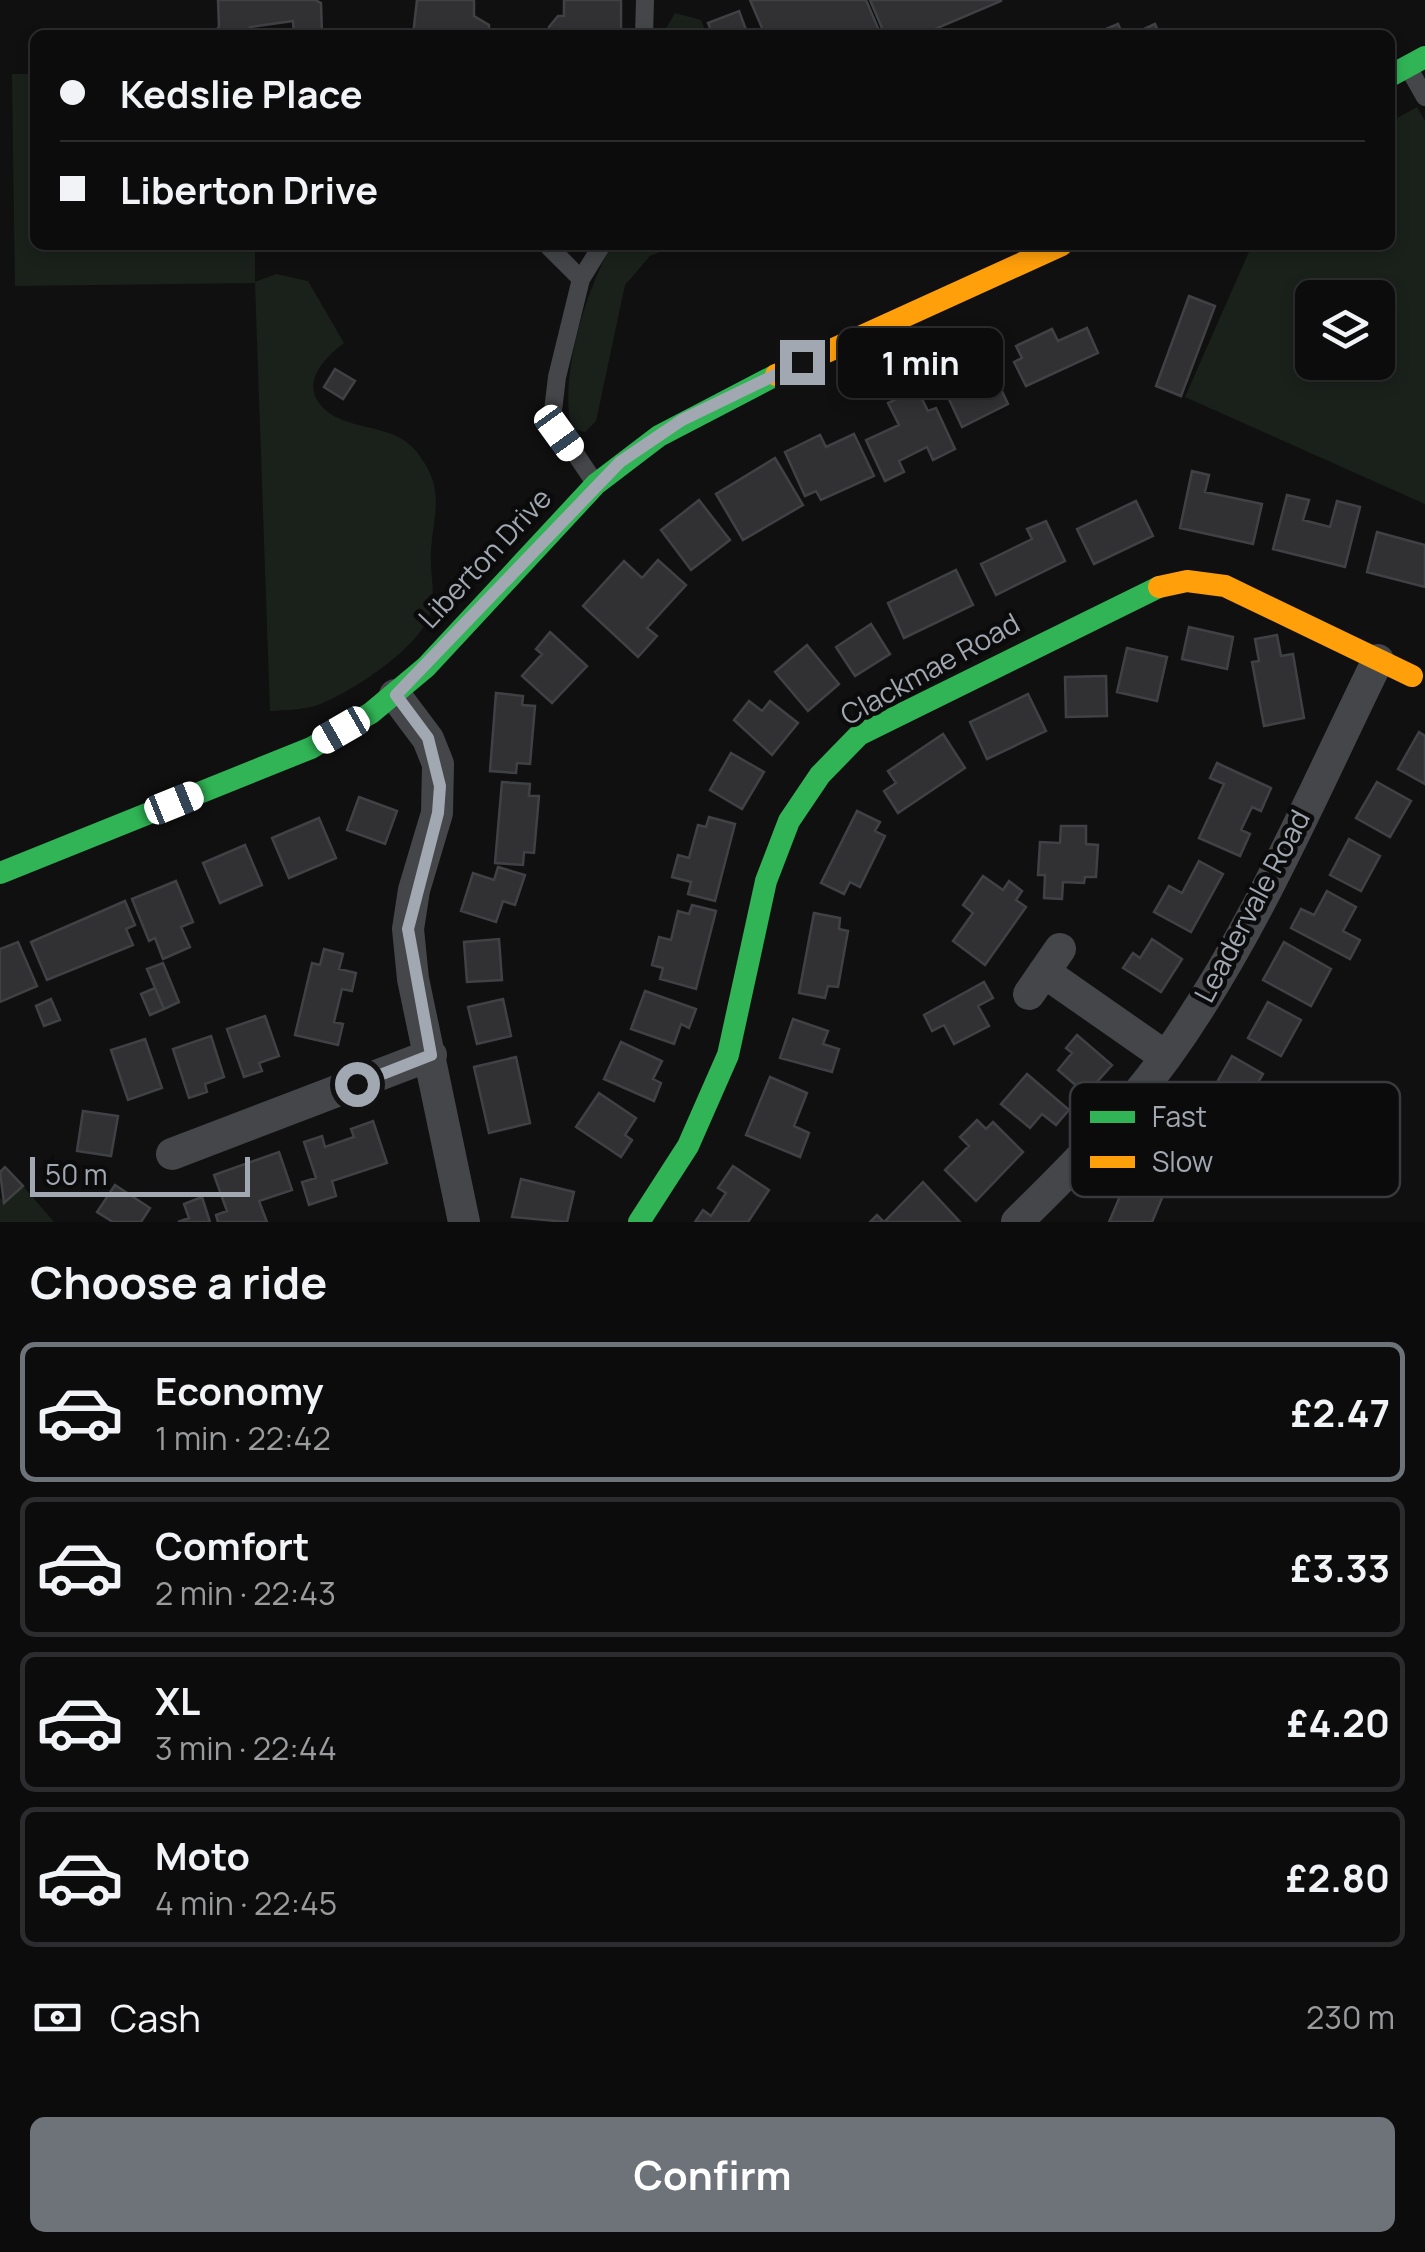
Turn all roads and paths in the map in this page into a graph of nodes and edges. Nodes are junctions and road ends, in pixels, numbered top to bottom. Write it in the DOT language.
graph roads {
  1 [pos="645,0"];
  2 [pos="644,30"];
  3 [pos="1408,66"];
  4 [pos="1425,97"];
  5 [pos="552,250"];
  6 [pos="599,250"];
  7 [pos="1051,250"];
  8 [pos="580,278"];
  9 [pos="596,484"];
  10 [pos="1378,660"];
  11 [pos="1412,676"];
  12 [pos="396,695"];
  13 [pos="0,873"];
  14 [pos="1044,972"];
  15 [pos="431,1055"];
  16 [pos="1166,1057"];
  17 [pos="1146,1082"];
  18 [pos="172,1154"];
  19 [pos="1070,1170"];
  20 [pos="464,1222"];
  21 [pos="639,1222"];
  22 [pos="1018,1222"];
  1 -- 2 [label="lane"];
  3 -- 4 [label="lane"];
  5 -- 8 [label="lane"];
  6 -- 8 [label="lane"];
  7 -- 9 [label="street, Liberton Drive"];
  8 -- 9 [label="lane"];
  9 -- 12 [label="street, Liberton Drive"];
  10 -- 11 [label="street, Clackmae Road"];
  10 -- 16 [label="street, Leadervale Road"];
  10 -- 21 [label="street, Clackmae Road"];
  12 -- 13 [label="street, Liberton Drive"];
  12 -- 15 [label="street"];
  14 -- 16 [label="street"];
  15 -- 18 [label="street"];
  15 -- 20 [label="street"];
  16 -- 17 [label="street, Leadervale Road"];
  19 -- 22 [label="street, Leadervale Road"];
}
